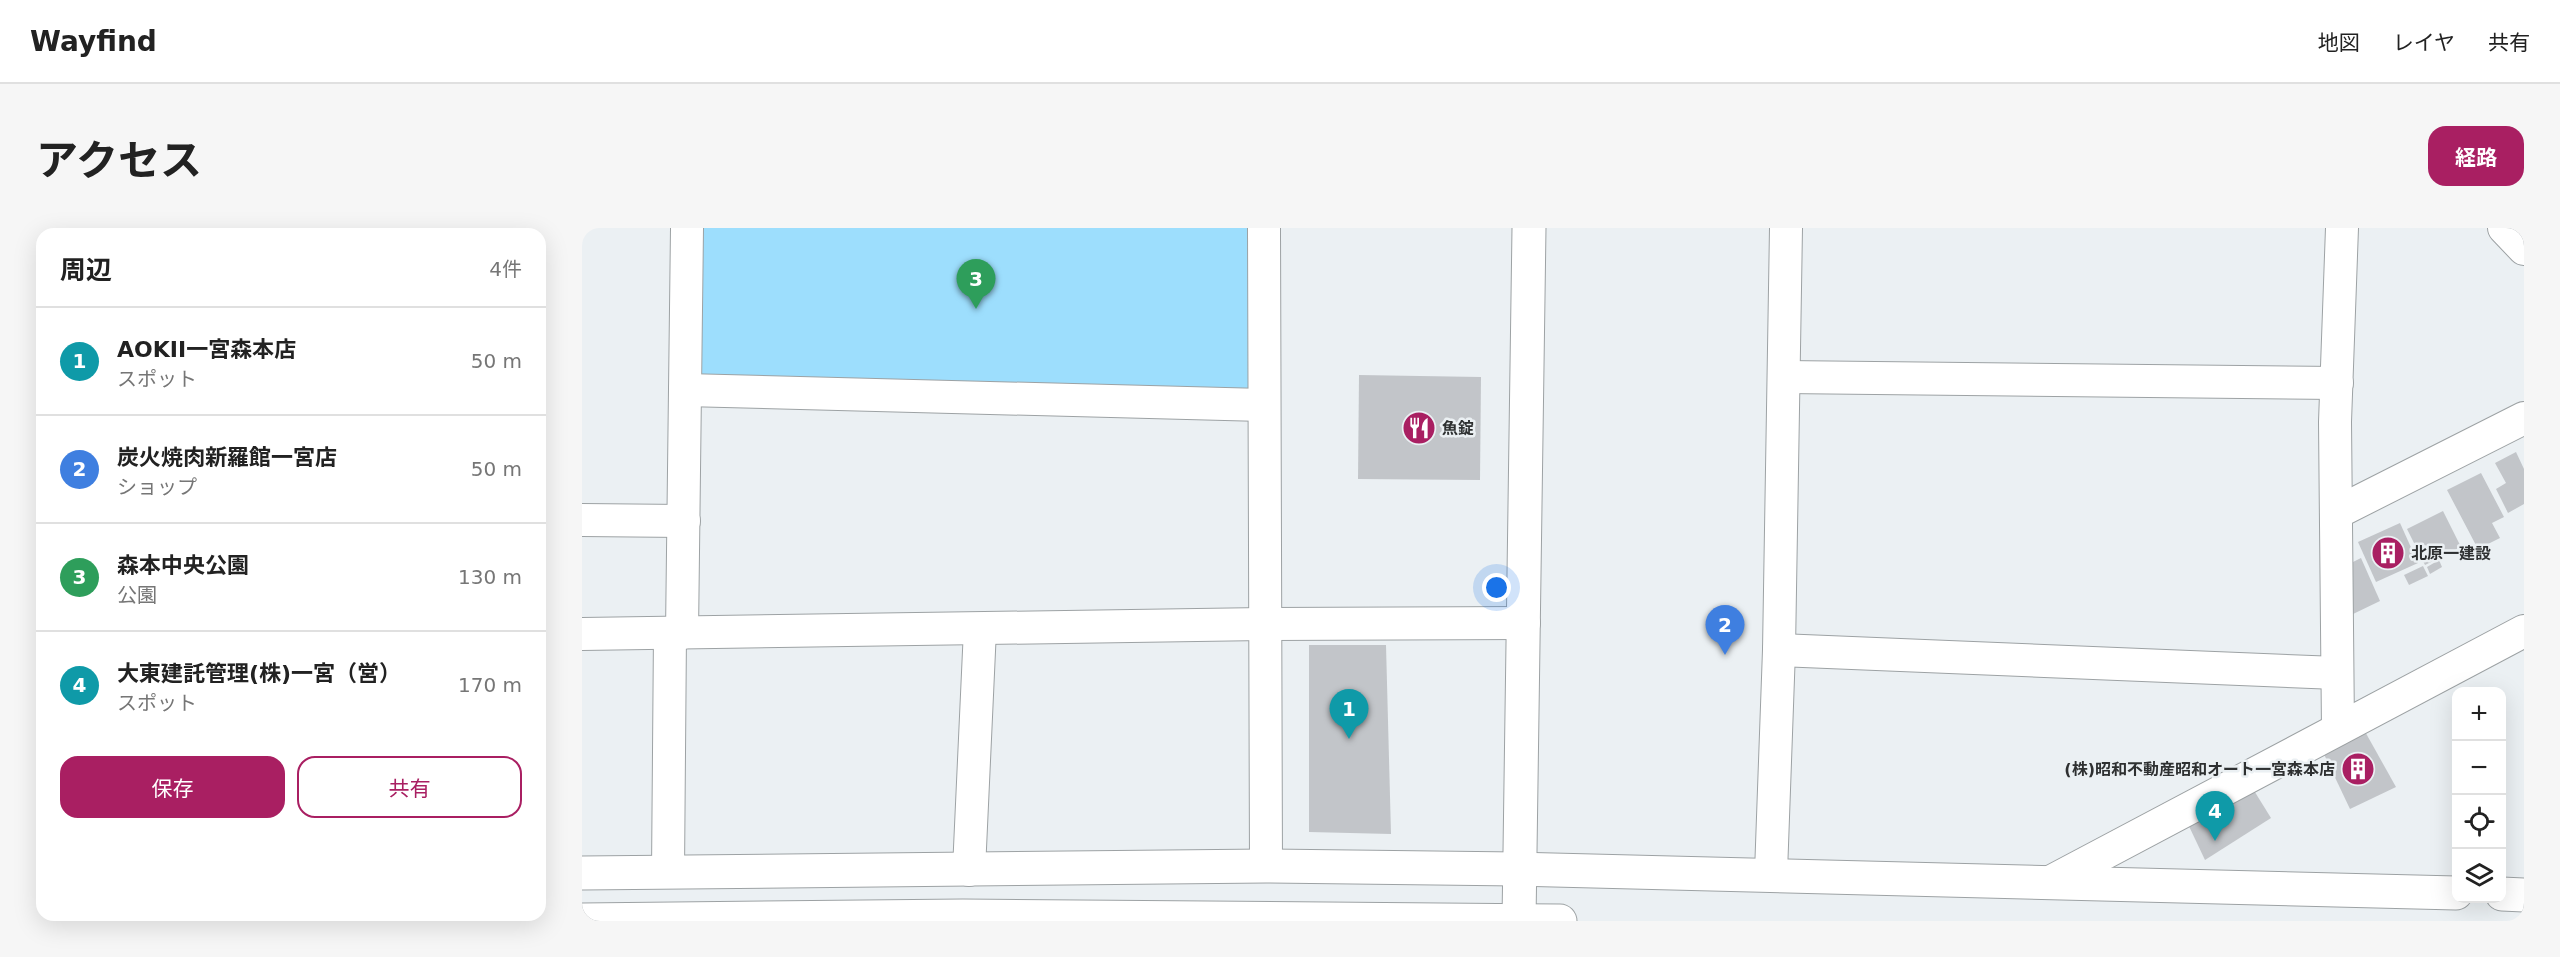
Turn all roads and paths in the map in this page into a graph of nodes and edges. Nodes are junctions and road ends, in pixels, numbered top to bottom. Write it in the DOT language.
graph roads {
  1 [pos="687,228"];
  2 [pos="1264,228"];
  3 [pos="1529,228"];
  4 [pos="1786,228"];
  5 [pos="2342,228"];
  6 [pos="2504,228"];
  7 [pos="2524,249"];
  8 [pos="1784,377"];
  9 [pos="2337,383"];
  10 [pos="685,390"];
  11 [pos="1263,405"];
  12 [pos="2524,418"];
  13 [pos="2336,513"];
  14 [pos="582,520"];
  15 [pos="684,521"];
  16 [pos="1524,623"];
  17 [pos="1263,624"];
  18 [pos="980,629"];
  19 [pos="2524,631"];
  20 [pos="676,633"];
  21 [pos="582,634"];
  22 [pos="1779,650"];
  23 [pos="2337,674"];
  24 [pos="2338,729"];
  25 [pos="1266,866"];
  26 [pos="1518,869"];
  27 [pos="969,870"];
  28 [pos="668,872"];
  29 [pos="582,873"];
  30 [pos="1771,873"];
  31 [pos="2052,881"];
  32 [pos="2452,893"];
  33 [pos="963,918"];
  34 [pos="1200,919"];
  35 [pos="582,920"];
  36 [pos="723,920"];
  37 [pos="1519,921"];
  38 [pos="1560,921"];
  1 -- 10 [label="street"];
  2 -- 11 [label="street"];
  3 -- 16 [label="street"];
  4 -- 8 [label="street"];
  5 -- 9 [label="street"];
  6 -- 7 [label="street"];
  8 -- 9 [label="street"];
  8 -- 22 [label="street"];
  9 -- 13 [label="street"];
  10 -- 11 [label="street"];
  10 -- 15 [label="street"];
  11 -- 17 [label="street"];
  12 -- 13 [label="street"];
  13 -- 23 [label="street"];
  14 -- 15 [label="street"];
  15 -- 20 [label="street"];
  16 -- 17 [label="street"];
  16 -- 26 [label="street"];
  17 -- 18 [label="street"];
  17 -- 25 [label="street"];
  18 -- 20 [label="street"];
  18 -- 27 [label="street"];
  19 -- 24 [label="street"];
  20 -- 21 [label="street"];
  20 -- 28 [label="street"];
  22 -- 23 [label="street"];
  22 -- 30 [label="street"];
  23 -- 24 [label="street"];
  24 -- 31 [label="street"];
  25 -- 26 [label="street"];
  25 -- 27 [label="street"];
  26 -- 30 [label="street"];
  26 -- 37 [label="street"];
  27 -- 28 [label="street"];
  28 -- 29 [label="street"];
  30 -- 31 [label="street"];
  31 -- 32 [label="street"];
  33 -- 34 [label="street"];
  33 -- 36 [label="street"];
  34 -- 37 [label="street"];
  35 -- 36 [label="street"];
  37 -- 38 [label="street"];
}
